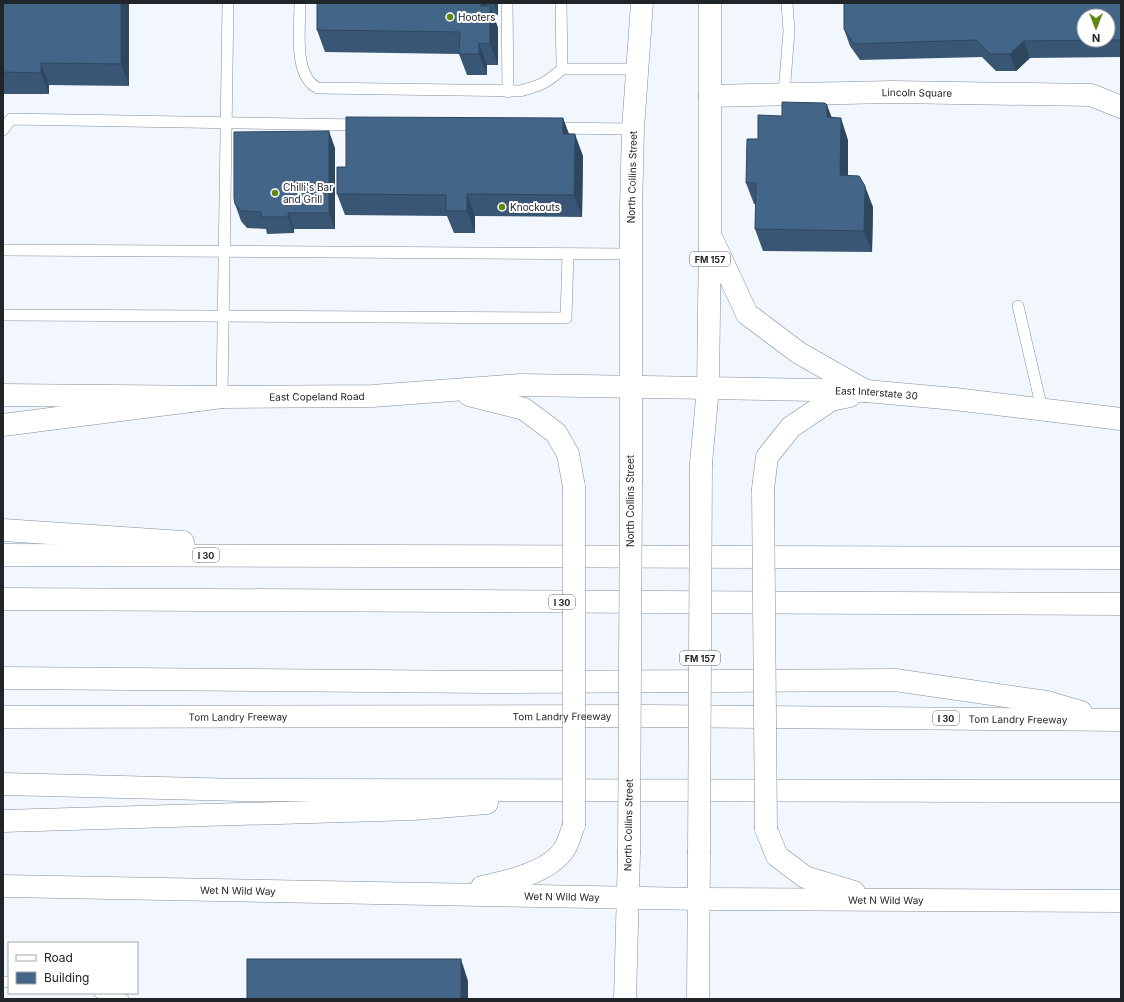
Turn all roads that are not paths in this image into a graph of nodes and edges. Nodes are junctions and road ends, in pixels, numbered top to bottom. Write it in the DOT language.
graph roads {
  1 [pos="228,3"];
  2 [pos="300,3"];
  3 [pos="507,3"];
  4 [pos="561,3"];
  5 [pos="642,3"];
  6 [pos="710,3"];
  7 [pos="787,3"];
  8 [pos="562,69"];
  9 [pos="637,69"];
  10 [pos="508,92"];
  11 [pos="784,94"];
  12 [pos="710,96"];
  13 [pos="1121,107"];
  14 [pos="226,123"];
  15 [pos="370,125"];
  16 [pos="4,127"];
  17 [pos="544,128"];
  18 [pos="633,129"];
  19 [pos="710,235"];
  20 [pos="3,250"];
  21 [pos="225,251"];
  22 [pos="568,254"];
  23 [pos="630,254"];
  24 [pos="1018,306"];
  25 [pos="3,315"];
  26 [pos="224,317"];
  27 [pos="631,386"];
  28 [pos="708,388"];
  29 [pos="450,390"];
  30 [pos="866,391"];
  31 [pos="3,395"];
  32 [pos="222,397"];
  33 [pos="1042,409"];
  34 [pos="1121,419"];
  35 [pos="3,425"];
  36 [pos="3,530"];
  37 [pos="3,555"];
  38 [pos="410,556"];
  39 [pos="1121,557"];
  40 [pos="3,600"];
  41 [pos="1121,604"];
  42 [pos="3,678"];
  43 [pos="3,717"];
  44 [pos="1113,720"];
  45 [pos="3,784"];
  46 [pos="657,790"];
  47 [pos="1121,791"];
  48 [pos="3,821"];
  49 [pos="3,886"];
  50 [pos="448,894"];
  51 [pos="627,898"];
  52 [pos="698,899"];
  53 [pos="893,900"];
  54 [pos="1121,901"];
  55 [pos="104,994"];
  56 [pos="122,999"];
  57 [pos="625,999"];
  58 [pos="698,999"];
  1 -- 14 [label="lane"];
  2 -- 10 [label="lane"];
  3 -- 10 [label="lane"];
  4 -- 8 [label="lane"];
  5 -- 9 [label="main road, North Collins Street"];
  6 -- 12 [label="main road, FM 157"];
  7 -- 11 [label="lane"];
  8 -- 9 [label="lane"];
  8 -- 10 [label="lane"];
  9 -- 18 [label="main road, North Collins Street"];
  11 -- 12 [label="main road, Lincoln Square"];
  11 -- 13 [label="main road, Lincoln Square"];
  12 -- 19 [label="main road, FM 157"];
  14 -- 15 [label="lane"];
  14 -- 16 [label="lane"];
  14 -- 21 [label="lane"];
  17 -- 18 [label="lane"];
  18 -- 23 [label="main road, North Collins Street"];
  19 -- 28 [label="main road, FM 157"];
  19 -- 30 [label="main road"];
  20 -- 21 [label="lane"];
  21 -- 22 [label="lane"];
  21 -- 26 [label="lane"];
  22 -- 23 [label="lane"];
  22 -- 26 [label="lane"];
  23 -- 27 [label="main road, North Collins Street"];
  24 -- 33 [label="lane"];
  25 -- 26 [label="lane"];
  26 -- 32 [label="lane"];
  27 -- 28 [label="main road, East Interstate 30"];
  27 -- 29 [label="main road, East Copeland Road"];
  27 -- 51 [label="main road, North Collins Street, bridge"];
  28 -- 30 [label="main road, East Interstate 30"];
  28 -- 52 [label="main road, FM 157, bridge"];
  29 -- 32 [label="main road, East Copeland Road"];
  29 -- 50 [label="main road, bridge"];
  30 -- 33 [label="main road, East Interstate 30"];
  30 -- 53 [label="main road, bridge"];
  31 -- 32 [label="main road, East Copeland Road"];
  32 -- 35 [label="main road"];
  33 -- 34 [label="main road, East Interstate 30"];
  36 -- 38 [label="main road"];
  37 -- 38 [label="main road, I 30"];
  38 -- 39 [label="main road, I 30"];
  40 -- 41 [label="main road, I 30"];
  42 -- 44 [label="main road"];
  43 -- 44 [label="main road, Tom Landry Freeway / I 30"];
  45 -- 46 [label="main road"];
  46 -- 47 [label="main road"];
  46 -- 48 [label="main road"];
  49 -- 50 [label="main road, Wet N Wild Way"];
  50 -- 51 [label="main road, Wet N Wild Way"];
  51 -- 52 [label="main road, Wet N Wild Way"];
  51 -- 57 [label="main road, North Collins Street"];
  52 -- 53 [label="main road, Wet N Wild Way"];
  52 -- 58 [label="main road, FM 157"];
  53 -- 54 [label="main road, Wet N Wild Way"];
  55 -- 56 [label="lane"];
}
